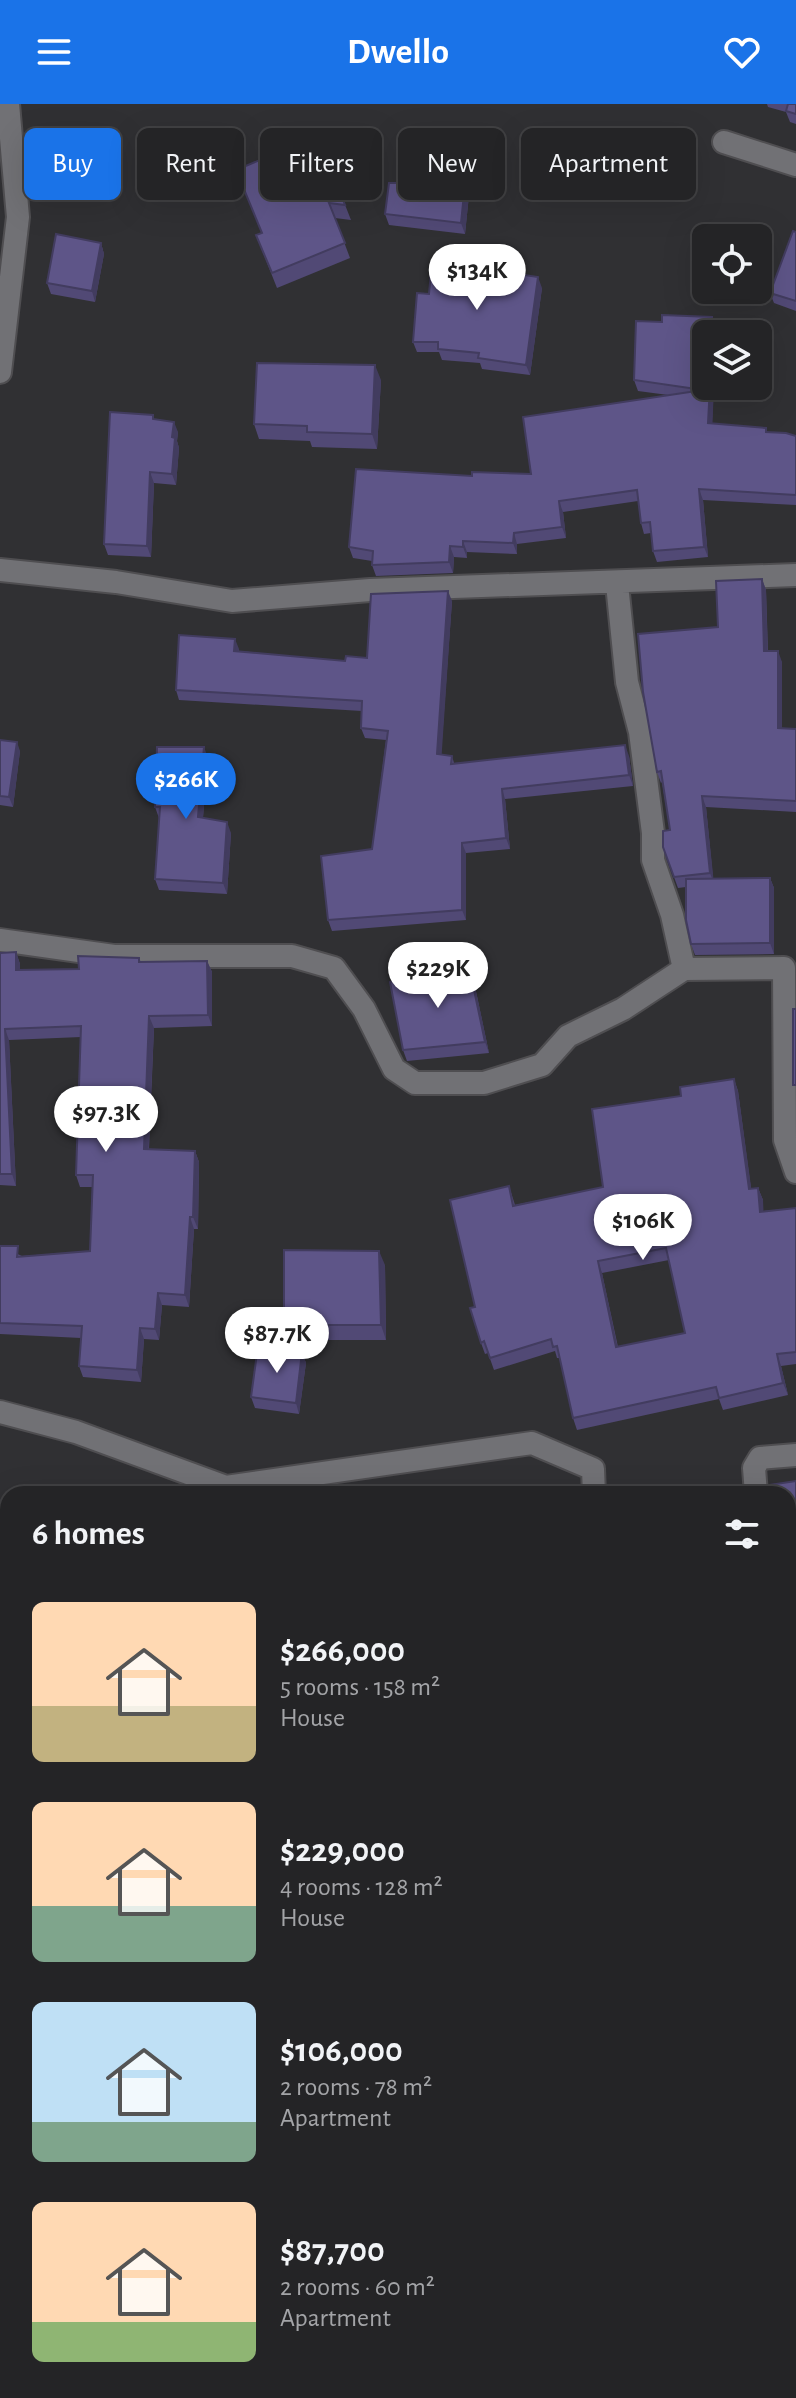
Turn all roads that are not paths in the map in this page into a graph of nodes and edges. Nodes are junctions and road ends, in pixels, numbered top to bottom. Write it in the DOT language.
graph roads {
  1 [pos="8,104"];
  2 [pos="724,142"];
  3 [pos="796,165"];
  4 [pos="9,214"];
  5 [pos="0,372"];
  6 [pos="0,570"];
  7 [pos="796,575"];
  8 [pos="617,584"];
  9 [pos="0,940"];
  10 [pos="684,969"];
  11 [pos="796,1172"];
  12 [pos="0,1412"];
  13 [pos="796,1455"];
  14 [pos="215,1486"];
  15 [pos="260,1486"];
  16 [pos="594,1486"];
  17 [pos="755,1486"];
  1 -- 4 [label="street"];
  2 -- 3 [label="street"];
  4 -- 5 [label="street"];
  6 -- 8 [label="street"];
  7 -- 8 [label="street"];
  8 -- 10 [label="street"];
  9 -- 10 [label="street"];
  10 -- 11 [label="street"];
  12 -- 14 [label="street"];
  13 -- 17 [label="street"];
  15 -- 16 [label="street"];
}
